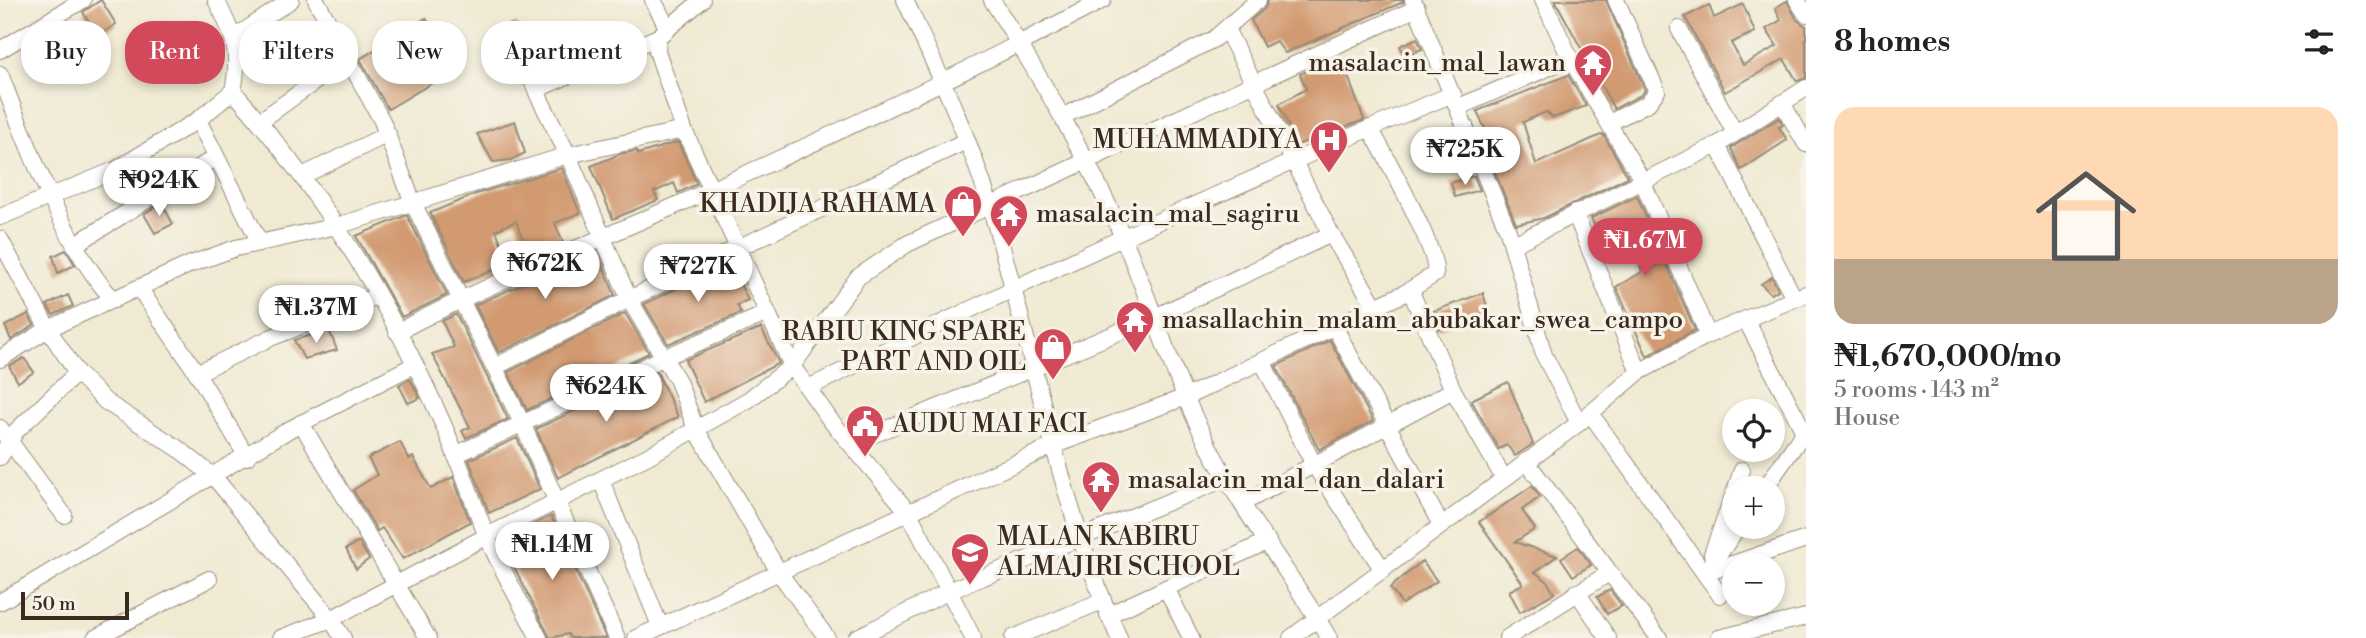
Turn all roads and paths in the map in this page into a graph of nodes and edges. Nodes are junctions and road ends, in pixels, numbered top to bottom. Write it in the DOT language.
graph roads {
  1 [pos="83,0"];
  2 [pos="216,0"];
  3 [pos="291,0"];
  4 [pos="316,0"];
  5 [pos="653,0"];
  6 [pos="702,0"];
  7 [pos="992,0"];
  8 [pos="1103,0"];
  9 [pos="1258,0"];
  10 [pos="1543,0"];
  11 [pos="1616,0"];
  12 [pos="1797,0"];
  13 [pos="909,2"];
  14 [pos="1415,4"];
  15 [pos="1806,15"];
  16 [pos="329,21"];
  17 [pos="1226,29"];
  18 [pos="1679,29"];
  19 [pos="662,32"];
  20 [pos="235,37"];
  21 [pos="1020,45"];
  22 [pos="0,50"];
  23 [pos="1570,58"];
  24 [pos="0,74"];
  25 [pos="358,77"];
  26 [pos="312,84"];
  27 [pos="533,84"];
  28 [pos="1255,84"];
  29 [pos="942,85"];
  30 [pos="1806,88"];
  31 [pos="233,91"];
  32 [pos="538,95"];
  33 [pos="1456,100"];
  34 [pos="1782,103"];
  35 [pos="1064,116"];
  36 [pos="198,120"];
  37 [pos="260,121"];
  38 [pos="1609,123"];
  39 [pos="1370,128"];
  40 [pos="684,130"];
  41 [pos="1735,133"];
  42 [pos="388,134"];
  43 [pos="966,141"];
  44 [pos="1806,144"];
  45 [pos="1717,145"];
  46 [pos="568,155"];
  47 [pos="216,157"];
  48 [pos="1294,159"];
  49 [pos="1086,160"];
  50 [pos="302,176"];
  51 [pos="1642,180"];
  52 [pos="712,190"];
  53 [pos="51,194"];
  54 [pos="413,203"];
  55 [pos="990,204"];
  56 [pos="1575,213"];
  57 [pos="0,217"];
  58 [pos="337,226"];
  59 [pos="1331,234"];
  60 [pos="1123,237"];
  61 [pos="604,238"];
  62 [pos="0,239"];
  63 [pos="260,243"];
  64 [pos="76,244"];
  65 [pos="1512,245"];
  66 [pos="738,249"];
  67 [pos="139,288"];
  68 [pos="1012,288"];
  69 [pos="1407,292"];
  70 [pos="377,296"];
  71 [pos="1800,296"];
  72 [pos="461,298"];
  73 [pos="629,299"];
  74 [pos="114,300"];
  75 [pos="1375,306"];
  76 [pos="768,313"];
  77 [pos="1155,317"];
  78 [pos="1746,320"];
  79 [pos="1334,326"];
  80 [pos="48,329"];
  81 [pos="397,332"];
  82 [pos="1708,335"];
  83 [pos="665,357"];
  84 [pos="0,359"];
  85 [pos="1262,361"];
  86 [pos="414,365"];
  87 [pos="1033,365"];
  88 [pos="792,366"];
  89 [pos="495,367"];
  90 [pos="1639,372"];
  91 [pos="77,373"];
  92 [pos="197,373"];
  93 [pos="808,388"];
  94 [pos="1453,390"];
  95 [pos="1186,397"];
  96 [pos="1585,418"];
  97 [pos="301,423"];
  98 [pos="522,423"];
  99 [pos="1387,424"];
  100 [pos="696,429"];
  101 [pos="1805,431"];
  102 [pos="5,435"];
  103 [pos="853,443"];
  104 [pos="1055,445"];
  105 [pos="455,455"];
  106 [pos="0,457"];
  107 [pos="247,457"];
  108 [pos="1526,461"];
  109 [pos="1313,463"];
  110 [pos="1742,470"];
  111 [pos="1740,476"];
  112 [pos="1773,476"];
  113 [pos="214,477"];
  114 [pos="1503,477"];
  115 [pos="1227,478"];
  116 [pos="601,480"];
  117 [pos="559,502"];
  118 [pos="1243,503"];
  119 [pos="909,513"];
  120 [pos="64,515"];
  121 [pos="1441,525"];
  122 [pos="1722,527"];
  123 [pos="487,536"];
  124 [pos="1806,538"];
  125 [pos="1080,539"];
  126 [pos="1730,539"];
  127 [pos="1268,541"];
  128 [pos="1752,553"];
  129 [pos="1383,570"];
  130 [pos="780,573"];
  131 [pos="1609,573"];
  132 [pos="1706,573"];
  133 [pos="209,579"];
  134 [pos="395,584"];
  135 [pos="1166,589"];
  136 [pos="949,592"];
  137 [pos="1577,592"];
  138 [pos="1720,595"];
  139 [pos="0,602"];
  140 [pos="1105,608"];
  141 [pos="1806,617"];
  142 [pos="331,619"];
  143 [pos="1318,620"];
  144 [pos="660,626"];
  145 [pos="1770,632"];
  146 [pos="95,638"];
  147 [pos="281,638"];
  148 [pos="343,638"];
  149 [pos="428,638"];
  150 [pos="539,638"];
  151 [pos="617,638"];
  152 [pos="636,638"];
  153 [pos="827,638"];
  154 [pos="856,638"];
  155 [pos="973,638"];
  156 [pos="1013,638"];
  157 [pos="1119,638"];
  158 [pos="1191,638"];
  159 [pos="1291,638"];
  160 [pos="1329,638"];
  161 [pos="1507,638"];
  162 [pos="1608,638"];
  163 [pos="1659,638"];
  164 [pos="1718,638"];
  1 -- 22 [label="street"];
  2 -- 20 [label="street"];
  3 -- 20 [label="street"];
  4 -- 16 [label="street"];
  5 -- 19 [label="street"];
  6 -- 19 [label="street"];
  7 -- 21 [label="street"];
  8 -- 21 [label="street"];
  9 -- 17 [label="street"];
  10 -- 23 [label="street"];
  11 -- 38 [label="street"];
  12 -- 15 [label="street"];
  13 -- 29 [label="street"];
  14 -- 28 [label="street"];
  14 -- 33 [label="street"];
  17 -- 28 [label="street"];
  17 -- 35 [label="street"];
  18 -- 41 [label="street"];
  19 -- 32 [label="street"];
  19 -- 40 [label="street"];
  20 -- 31 [label="street"];
  21 -- 29 [label="street"];
  21 -- 35 [label="street"];
  23 -- 33 [label="street"];
  23 -- 38 [label="street"];
  24 -- 53 [label="street"];
  25 -- 42 [label="street"];
  26 -- 37 [label="street"];
  27 -- 32 [label="street"];
  28 -- 48 [label="street"];
  28 -- 49 [label="street"];
  29 -- 43 [label="street"];
  29 -- 52 [label="street"];
  30 -- 34 [label="street"];
  31 -- 36 [label="street"];
  31 -- 37 [label="street"];
  32 -- 46 [label="street"];
  33 -- 39 [label="street"];
  33 -- 65 [label="street"];
  34 -- 41 [label="street"];
  34 -- 44 [label="street"];
  35 -- 49 [label="street"];
  36 -- 47 [label="street"];
  36 -- 53 [label="street"];
  37 -- 50 [label="street"];
  38 -- 51 [label="street"];
  39 -- 48 [label="street"];
  39 -- 69 [label="street"];
  40 -- 46 [label="street"];
  40 -- 52 [label="street"];
  41 -- 45 [label="street"];
  42 -- 50 [label="street"];
  42 -- 54 [label="street"];
  43 -- 55 [label="street"];
  43 -- 66 [label="street"];
  45 -- 51 [label="street"];
  45 -- 71 [label="street"];
  46 -- 54 [label="street"];
  46 -- 61 [label="street"];
  47 -- 63 [label="street"];
  47 -- 64 [label="street"];
  48 -- 59 [label="street"];
  48 -- 60 [label="street"];
  49 -- 55 [label="street"];
  49 -- 60 [label="street"];
  50 -- 58 [label="street"];
  51 -- 56 [label="street"];
  51 -- 82 [label="street"];
  52 -- 61 [label="street"];
  52 -- 66 [label="street"];
  53 -- 57 [label="street"];
  53 -- 64 [label="street"];
  54 -- 58 [label="street"];
  54 -- 72 [label="street"];
  55 -- 68 [label="street"];
  55 -- 88 [label="street"];
  56 -- 65 [label="street"];
  56 -- 90 [label="street"];
  58 -- 63 [label="street"];
  58 -- 70 [label="street"];
  59 -- 75 [label="street"];
  59 -- 77 [label="street"];
  60 -- 68 [label="street"];
  60 -- 77 [label="street"];
  61 -- 72 [label="street"];
  61 -- 73 [label="street"];
  62 -- 80 [label="street"];
  63 -- 67 [label="street"];
  64 -- 74 [label="street"];
  65 -- 96 [label="street"];
  66 -- 73 [label="street"];
  66 -- 76 [label="street"];
  67 -- 74 [label="street"];
  67 -- 92 [label="street"];
  68 -- 87 [label="street"];
  68 -- 93 [label="street"];
  69 -- 75 [label="street"];
  69 -- 94 [label="street"];
  70 -- 81 [label="street"];
  70 -- 92 [label="street"];
  71 -- 78 [label="street"];
  72 -- 81 [label="street"];
  72 -- 89 [label="street"];
  73 -- 83 [label="street"];
  73 -- 89 [label="street"];
  74 -- 80 [label="street"];
  75 -- 79 [label="street"];
  76 -- 83 [label="street"];
  76 -- 88 [label="street"];
  77 -- 87 [label="street"];
  77 -- 95 [label="street"];
  78 -- 82 [label="street"];
  78 -- 101 [label="street"];
  79 -- 85 [label="street"];
  79 -- 99 [label="street"];
  80 -- 84 [label="street"];
  80 -- 91 [label="street"];
  81 -- 86 [label="street"];
  82 -- 90 [label="street"];
  83 -- 98 [label="street"];
  83 -- 100 [label="street"];
  85 -- 95 [label="street"];
  85 -- 109 [label="street"];
  86 -- 97 [label="street"];
  86 -- 105 [label="street"];
  87 -- 103 [label="street"];
  87 -- 104 [label="street"];
  88 -- 93 [label="street"];
  88 -- 100 [label="street"];
  89 -- 98 [label="street"];
  90 -- 96 [label="street"];
  91 -- 102 [label="street"];
  91 -- 113 [label="street"];
  92 -- 107 [label="street"];
  93 -- 103 [label="street"];
  94 -- 99 [label="street"];
  94 -- 114 [label="street"];
  95 -- 104 [label="street"];
  95 -- 115 [label="street"];
  96 -- 108 [label="street"];
  96 -- 132 [label="street"];
  97 -- 107 [label="street"];
  97 -- 134 [label="street"];
  98 -- 105 [label="street"];
  98 -- 117 [label="street"];
  99 -- 109 [label="street"];
  99 -- 121 [label="street"];
  100 -- 116 [label="street"];
  100 -- 130 [label="street"];
  101 -- 112 [label="street"];
  102 -- 106 [label="street"];
  102 -- 120 [label="street"];
  103 -- 119 [label="street"];
  104 -- 119 [label="street"];
  104 -- 125 [label="street"];
  105 -- 123 [label="street"];
  107 -- 113 [label="street"];
  108 -- 114 [label="street"];
  108 -- 131 [label="street"];
  109 -- 118 [label="street"];
  109 -- 129 [label="street"];
  110 -- 111 [label="street"];
  113 -- 139 [label="street"];
  113 -- 142 [label="street"];
  114 -- 121 [label="street"];
  115 -- 118 [label="street"];
  115 -- 125 [label="street"];
  116 -- 117 [label="street"];
  116 -- 144 [label="street"];
  117 -- 123 [label="street"];
  117 -- 151 [label="street"];
  118 -- 127 [label="street"];
  119 -- 130 [label="street"];
  119 -- 136 [label="street"];
  121 -- 129 [label="street"];
  122 -- 132 [label="street"];
  123 -- 134 [label="street"];
  123 -- 150 [label="street"];
  124 -- 128 [label="street"];
  124 -- 132 [label="street"];
  125 -- 136 [label="street"];
  125 -- 140 [label="street"];
  126 -- 132 [label="street"];
  127 -- 135 [label="street"];
  127 -- 143 [label="street"];
  129 -- 143 [label="street"];
  130 -- 144 [label="street"];
  130 -- 153 [label="street"];
  131 -- 137 [label="street"];
  131 -- 163 [label="street"];
  132 -- 138 [label="street"];
  133 -- 146 [label="street"];
  134 -- 142 [label="street"];
  134 -- 149 [label="street"];
  135 -- 140 [label="street"];
  135 -- 158 [label="street"];
  136 -- 154 [label="street"];
  136 -- 155 [label="street"];
  137 -- 161 [label="street"];
  137 -- 162 [label="street"];
  140 -- 156 [label="street"];
  140 -- 157 [label="street"];
  141 -- 145 [label="street"];
  142 -- 147 [label="street"];
  142 -- 148 [label="street"];
  143 -- 159 [label="street"];
  143 -- 160 [label="street"];
  144 -- 152 [label="street"];
  145 -- 164 [label="street"];
}
